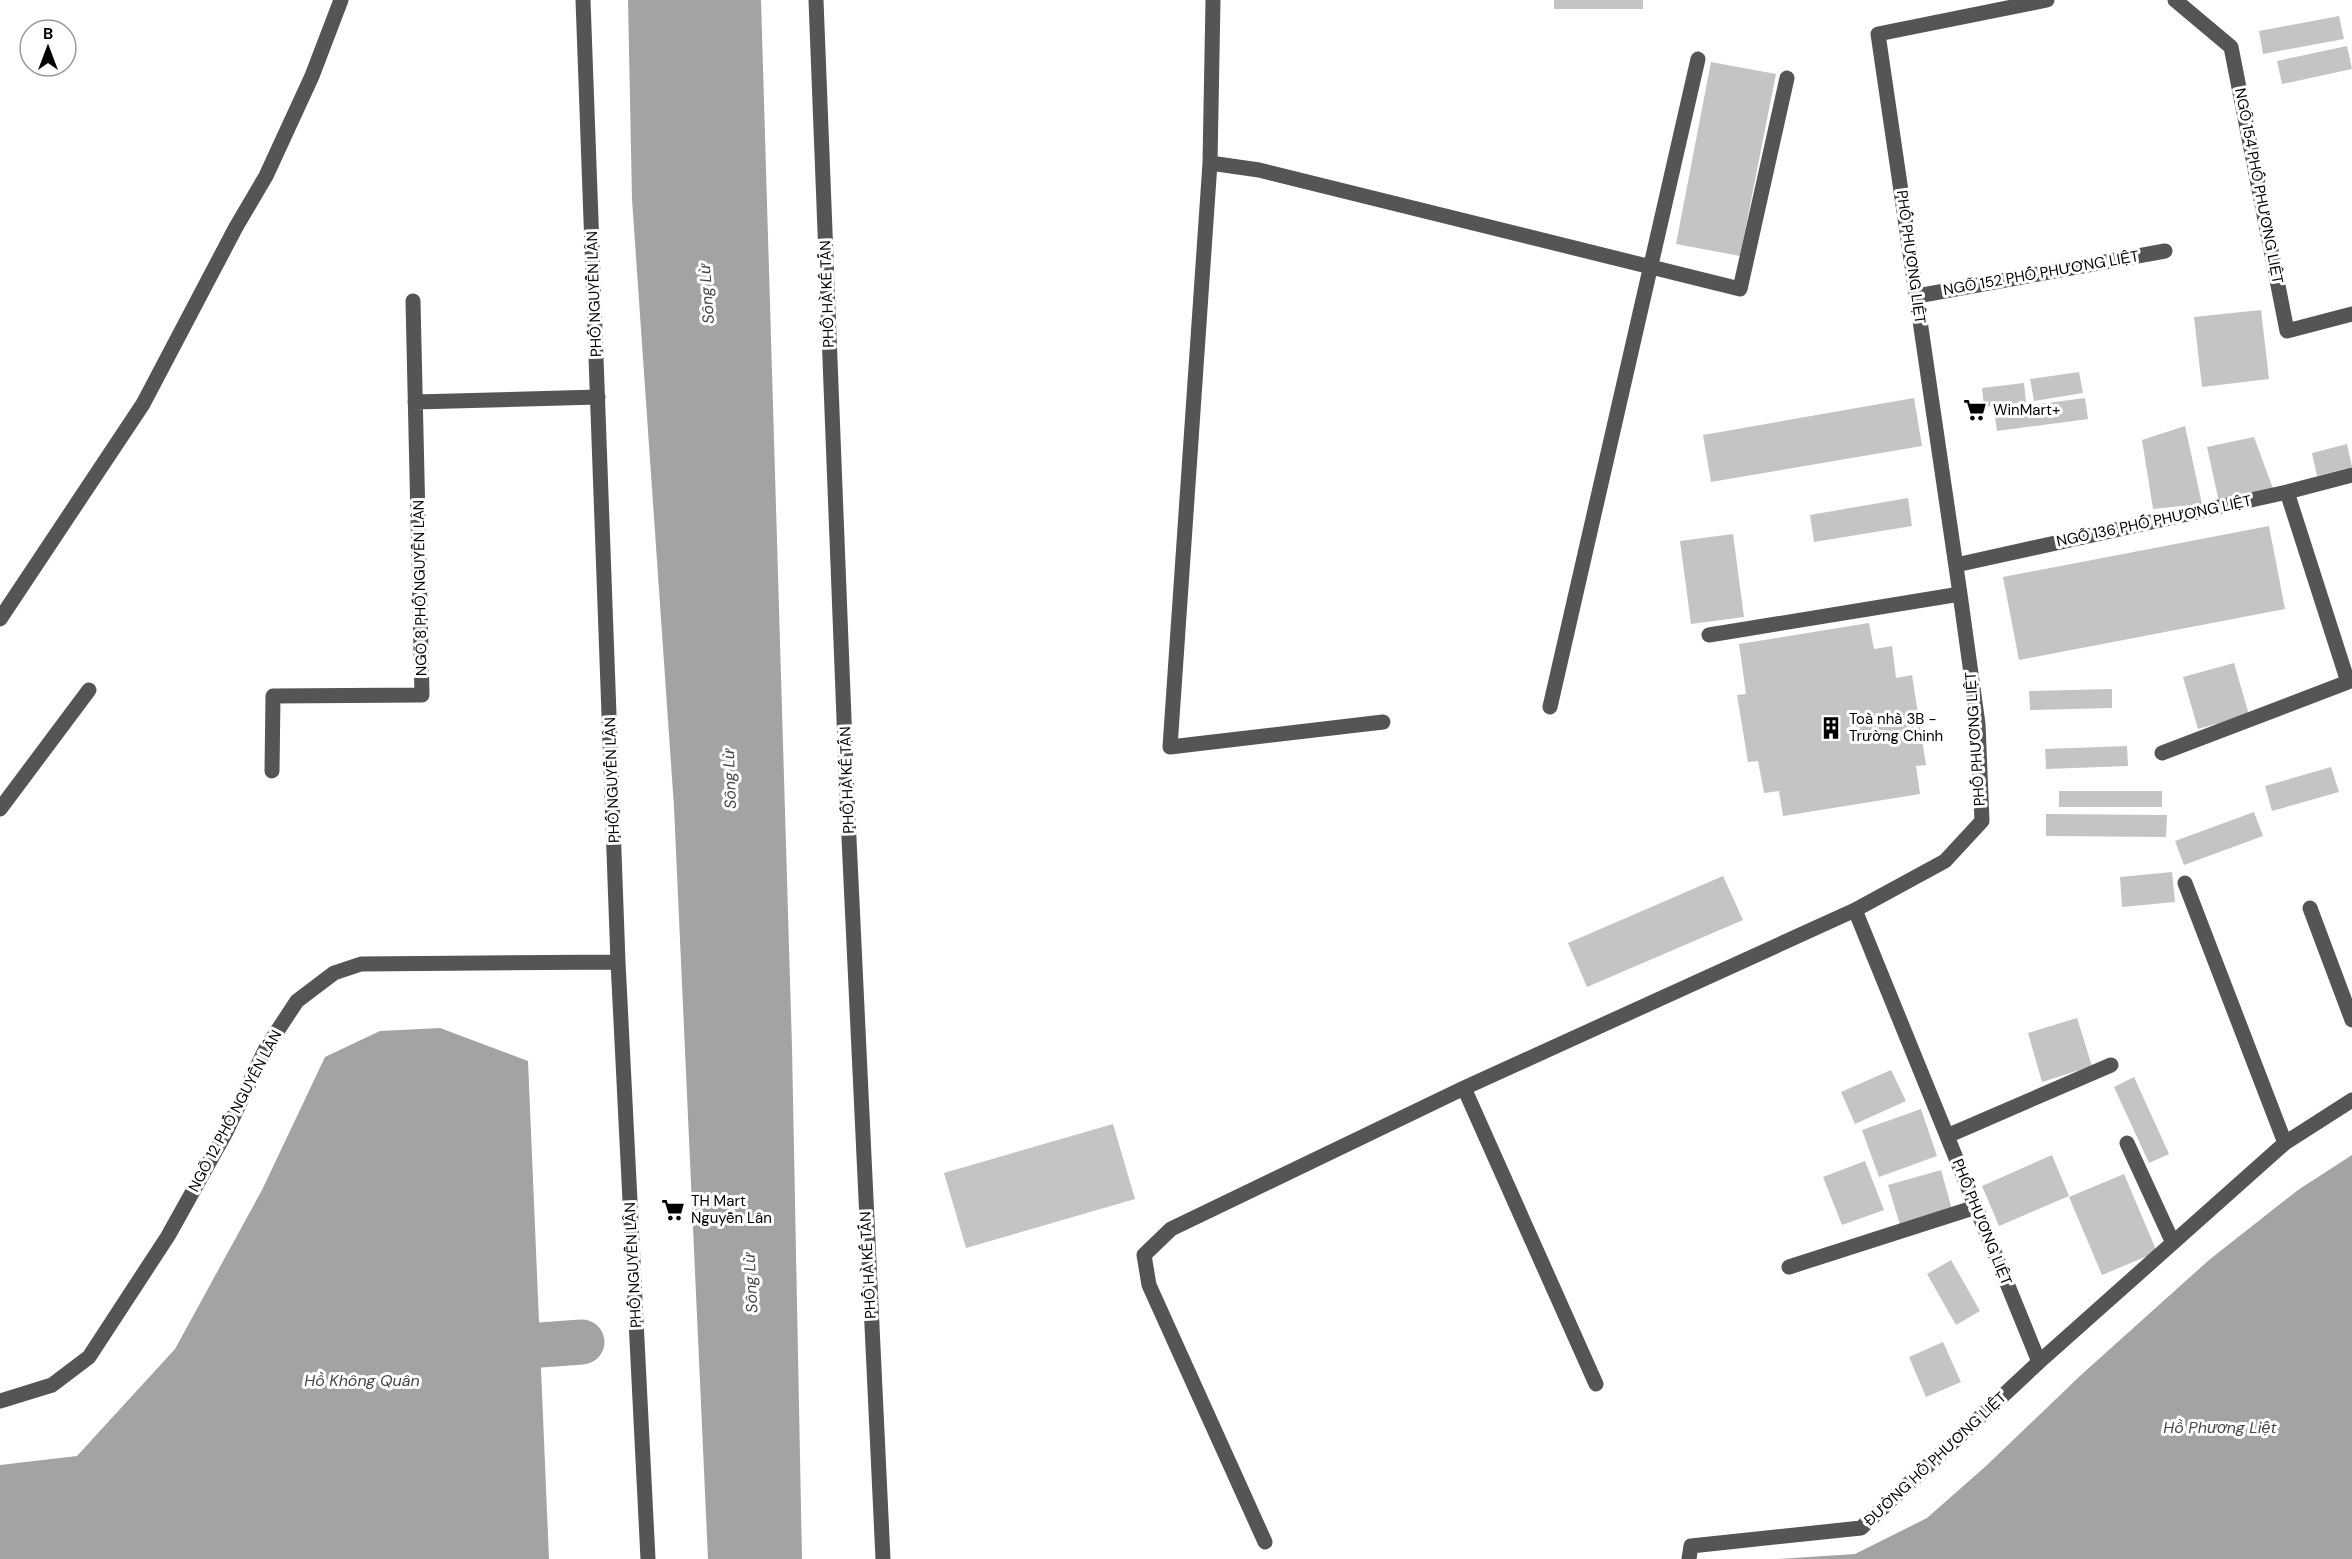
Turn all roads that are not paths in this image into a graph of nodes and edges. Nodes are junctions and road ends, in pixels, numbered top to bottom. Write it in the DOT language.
graph roads {
  1 [pos="583,0"];
  2 [pos="816,0"];
  3 [pos="1213,0"];
  4 [pos="2047,0"];
  5 [pos="2175,0"];
  6 [pos="337,1"];
  7 [pos="1698,59"];
  8 [pos="1787,78"];
  9 [pos="1210,163"];
  10 [pos="2165,251"];
  11 [pos="1650,267"];
  12 [pos="1917,296"];
  13 [pos="413,301"];
  14 [pos="2352,314"];
  15 [pos="598,397"];
  16 [pos="416,402"];
  17 [pos="2352,475"];
  18 [pos="2287,492"];
  19 [pos="1956,565"];
  20 [pos="1960,594"];
  21 [pos="0,619"];
  22 [pos="1709,635"];
  23 [pos="89,690"];
  24 [pos="1550,707"];
  25 [pos="1383,722"];
  26 [pos="2162,753"];
  27 [pos="272,771"];
  28 [pos="0,809"];
  29 [pos="2185,883"];
  30 [pos="2310,908"];
  31 [pos="1855,910"];
  32 [pos="618,962"];
  33 [pos="2352,1020"];
  34 [pos="2111,1065"];
  35 [pos="1464,1088"];
  36 [pos="2352,1100"];
  37 [pos="1947,1136"];
  38 [pos="2127,1143"];
  39 [pos="2284,1143"];
  40 [pos="1976,1207"];
  41 [pos="2173,1243"];
  42 [pos="1789,1267"];
  43 [pos="2039,1362"];
  44 [pos="1596,1384"];
  45 [pos="0,1401"];
  46 [pos="1264,1542"];
  47 [pos="648,1559"];
  48 [pos="883,1559"];
  49 [pos="1689,1559"];
  1 -- 15 [label="street, PHỐ NGUYỄN LÂN"];
  2 -- 48 [label="street, PHỐ HÀ KẾ TẤN"];
  3 -- 9 [label="street"];
  4 -- 12 [label="street, PHỐ PHƯƠNG LIỆT"];
  5 -- 14 [label="street, NGÕ 154 PHỐ PHƯƠNG LIỆT"];
  6 -- 21 [label="street"];
  7 -- 11 [label="street"];
  8 -- 11 [label="street"];
  9 -- 11 [label="street"];
  9 -- 25 [label="street"];
  10 -- 12 [label="street, NGÕ 152 PHỐ PHƯƠNG LIỆT"];
  11 -- 24 [label="street"];
  12 -- 19 [label="street, PHỐ PHƯƠNG LIỆT"];
  13 -- 16 [label="street, NGÕ 8 PHỐ NGUYỄN LÂN"];
  15 -- 16 [label="street"];
  15 -- 32 [label="street, PHỐ NGUYỄN LÂN"];
  16 -- 27 [label="street, NGÕ 8 PHỐ NGUYỄN LÂN"];
  17 -- 18 [label="street, NGÕ 136 PHỐ PHƯƠNG LIỆT"];
  18 -- 19 [label="street, NGÕ 136 PHỐ PHƯƠNG LIỆT"];
  18 -- 26 [label="street"];
  19 -- 20 [label="street, PHỐ PHƯƠNG LIỆT"];
  20 -- 22 [label="street"];
  20 -- 31 [label="street, PHỐ PHƯƠNG LIỆT"];
  23 -- 28 [label="street"];
  29 -- 39 [label="street"];
  30 -- 33 [label="street"];
  31 -- 35 [label="street"];
  31 -- 37 [label="street, PHỐ PHƯƠNG LIỆT"];
  32 -- 45 [label="street, NGÕ 12 PHỐ NGUYỄN LÂN"];
  32 -- 47 [label="street, PHỐ NGUYỄN LÂN"];
  34 -- 37 [label="street"];
  35 -- 44 [label="street"];
  35 -- 46 [label="street"];
  36 -- 39 [label="street"];
  37 -- 40 [label="street, PHỐ PHƯƠNG LIỆT"];
  38 -- 41 [label="street"];
  39 -- 41 [label="street"];
  40 -- 42 [label="street"];
  40 -- 43 [label="street, PHỐ PHƯƠNG LIỆT"];
  41 -- 43 [label="street"];
  43 -- 49 [label="street, ĐƯỜNG HỒ PHƯƠNG LIỆT"];
}
